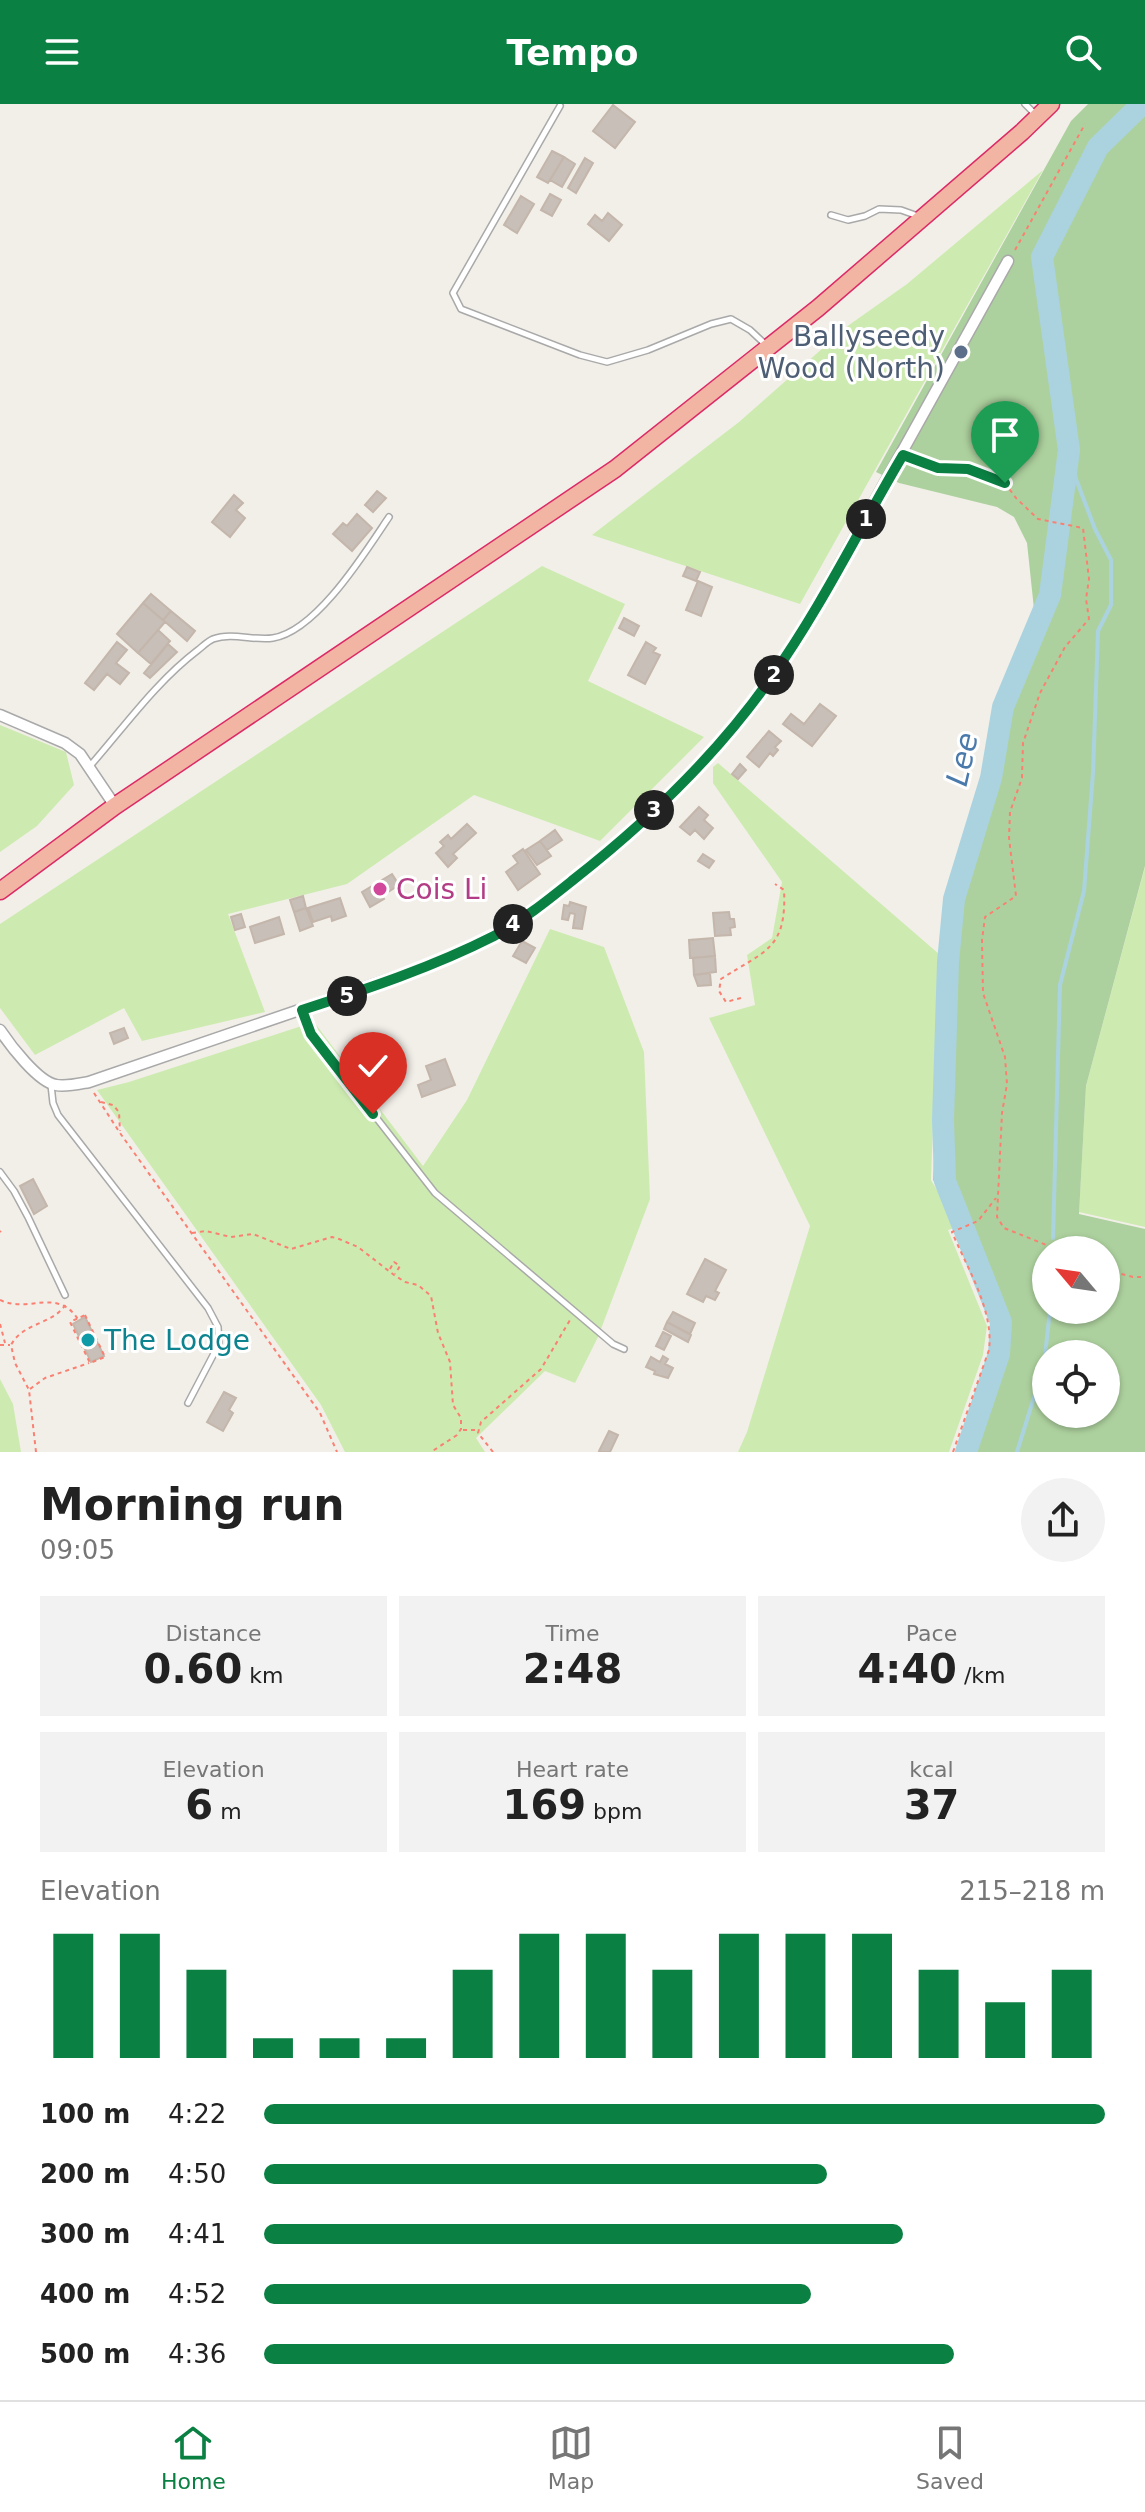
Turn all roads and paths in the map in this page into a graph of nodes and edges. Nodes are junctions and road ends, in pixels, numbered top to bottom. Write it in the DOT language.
graph roads {
  1 [pos="1025,104"];
  2 [pos="1051,104"];
  3 [pos="560,106"];
  4 [pos="1038,116"];
  5 [pos="1085,124"];
  6 [pos="831,215"];
  7 [pos="923,218"];
  8 [pos="1008,261"];
  9 [pos="769,348"];
  10 [pos="903,455"];
  11 [pos="389,517"];
  12 [pos="0,715"];
  13 [pos="90,766"];
  14 [pos="115,806"];
  15 [pos="775,884"];
  16 [pos="0,891"];
  17 [pos="741,998"];
  18 [pos="302,1010"];
  19 [pos="2,1036"];
  20 [pos="51,1085"];
  21 [pos="120,1133"];
  22 [pos="0,1172"];
  23 [pos="997,1197"];
  24 [pos="191,1233"];
  25 [pos="1032,1239"];
  26 [pos="388,1271"];
  27 [pos="1120,1274"];
  28 [pos="394,1275"];
  29 [pos="1145,1277"];
  30 [pos="65,1295"];
  31 [pos="0,1300"];
  32 [pos="65,1305"];
  33 [pos="575,1312"];
  34 [pos="78,1319"];
  35 [pos="0,1324"];
  36 [pos="5,1343"];
  37 [pos="0,1345"];
  38 [pos="11,1345"];
  39 [pos="624,1349"];
  40 [pos="90,1363"];
  41 [pos="29,1390"];
  42 [pos="188,1403"];
  43 [pos="461,1429"];
  44 [pos="478,1429"];
  45 [pos="36,1452"];
  46 [pos="337,1452"];
  47 [pos="431,1452"];
  48 [pos="493,1452"];
  49 [pos="953,1452"];
  1 -- 4 [label="lane"];
  2 -- 4 [label="highway"];
  3 -- 9 [label="lane"];
  4 -- 7 [label="highway"];
  5 -- 8 [label="path"];
  6 -- 7 [label="lane"];
  7 -- 9 [label="highway"];
  8 -- 10 [label="street"];
  9 -- 14 [label="highway"];
  10 -- 18 [label="street"];
  10 -- 23 [label="path"];
  11 -- 13 [label="lane"];
  12 -- 13 [label="street"];
  13 -- 14 [label="street"];
  14 -- 16 [label="highway"];
  15 -- 17 [label="path"];
  18 -- 20 [label="street"];
  18 -- 33 [label="lane"];
  19 -- 20 [label="street"];
  20 -- 42 [label="lane"];
  21 -- 21 [label="path"];
  21 -- 24 [label="path"];
  22 -- 30 [label="lane"];
  23 -- 25 [label="path"];
  23 -- 49 [label="path"];
  24 -- 26 [label="path"];
  24 -- 46 [label="path"];
  26 -- 28 [label="path"];
  26 -- 28 [label="path"];
  27 -- 29 [label="path"];
  28 -- 43 [label="path"];
  31 -- 32 [label="path"];
  32 -- 34 [label="path"];
  32 -- 38 [label="path"];
  33 -- 39 [label="lane"];
  33 -- 44 [label="path"];
  34 -- 40 [label="path"];
  34 -- 40 [label="path"];
  35 -- 36 [label="path"];
  36 -- 37 [label="path"];
  36 -- 38 [label="path"];
  38 -- 41 [label="path"];
  40 -- 41 [label="path"];
  41 -- 45 [label="path"];
  43 -- 44 [label="path"];
  43 -- 47 [label="path"];
  44 -- 48 [label="path"];
}
